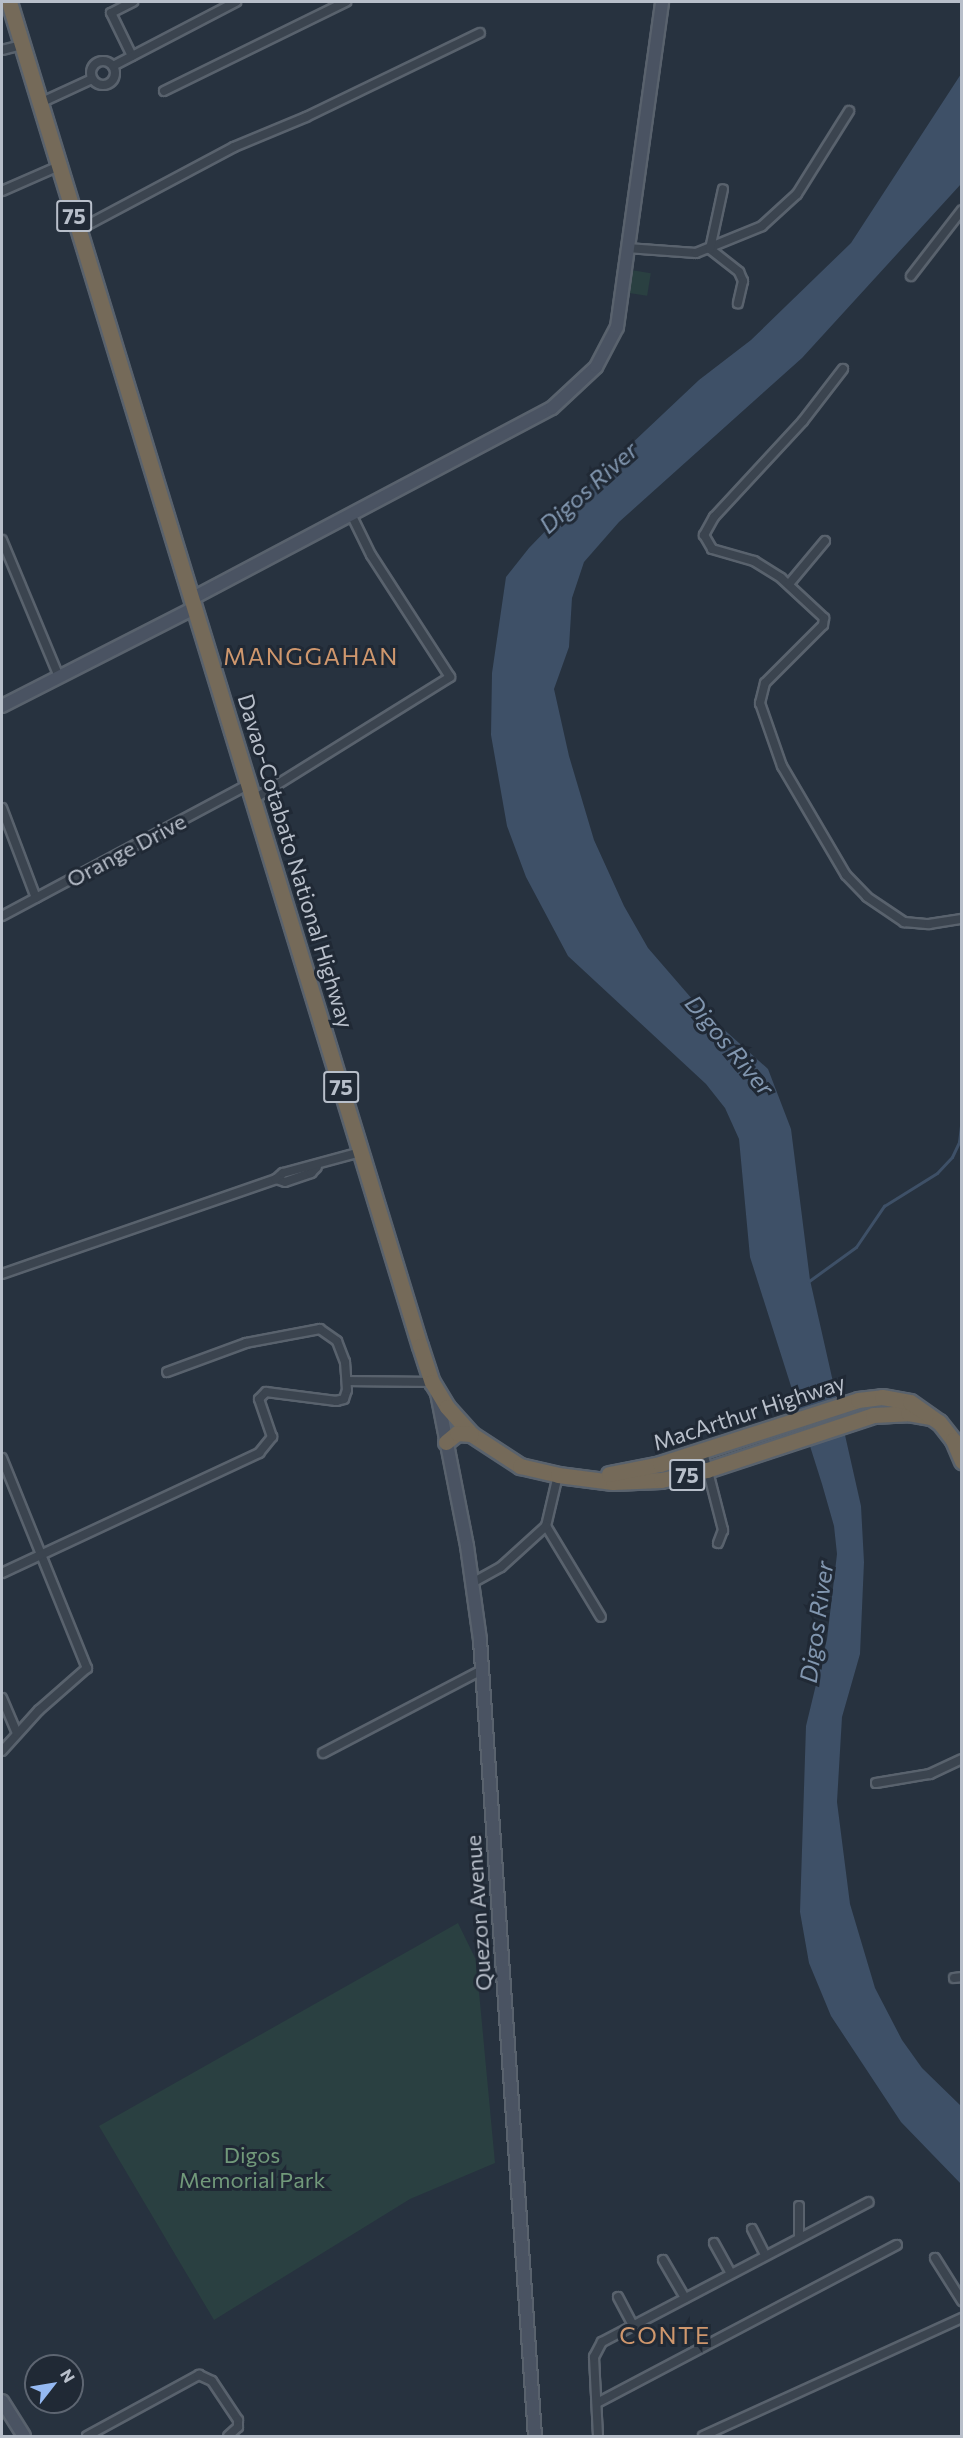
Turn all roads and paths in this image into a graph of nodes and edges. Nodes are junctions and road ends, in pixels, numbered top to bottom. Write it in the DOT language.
graph roads {
  1 [pos="9,2"];
  2 [pos="133,2"];
  3 [pos="236,2"];
  4 [pos="346,2"];
  5 [pos="662,2"];
  6 [pos="480,33"];
  7 [pos="22,45"];
  8 [pos="2,50"];
  9 [pos="132,56"];
  10 [pos="113,66"];
  11 [pos="92,79"];
  12 [pos="164,91"];
  13 [pos="40,103"];
  14 [pos="849,111"];
  15 [pos="59,166"];
  16 [pos="723,189"];
  17 [pos="2,191"];
  18 [pos="962,210"];
  19 [pos="78,230"];
  20 [pos="627,248"];
  21 [pos="710,249"];
  22 [pos="911,276"];
  23 [pos="738,303"];
  24 [pos="843,369"];
  25 [pos="351,514"];
  26 [pos="2,540"];
  27 [pos="825,541"];
  28 [pos="789,584"];
  29 [pos="193,603"];
  30 [pos="59,677"];
  31 [pos="2,706"];
  32 [pos="250,784"];
  33 [pos="254,799"];
  34 [pos="2,808"];
  35 [pos="36,898"];
  36 [pos="2,916"];
  37 [pos="962,919"];
  38 [pos="361,1152"];
  39 [pos="2,1274"];
  40 [pos="167,1372"];
  41 [pos="348,1381"];
  42 [pos="434,1386"];
  43 [pos="931,1417"];
  44 [pos="471,1434"];
  45 [pos="957,1439"];
  46 [pos="446,1442"];
  47 [pos="702,1452"];
  48 [pos="2,1458"];
  49 [pos="962,1461"];
  50 [pos="707,1470"];
  51 [pos="558,1475"];
  52 [pos="576,1477"];
  53 [pos="546,1526"];
  54 [pos="718,1543"];
  55 [pos="39,1555"];
  56 [pos="2,1573"];
  57 [pos="472,1582"];
  58 [pos="601,1617"];
  59 [pos="482,1670"];
  60 [pos="2,1698"];
  61 [pos="17,1733"];
  62 [pos="2,1751"];
  63 [pos="323,1753"];
  64 [pos="962,1758"];
  65 [pos="876,1784"];
  66 [pos="869,2202"];
  67 [pos="798,2206"];
  68 [pos="752,2229"];
  69 [pos="800,2238"];
  70 [pos="714,2243"];
  71 [pos="897,2245"];
  72 [pos="765,2255"];
  73 [pos="934,2258"];
  74 [pos="663,2260"];
  75 [pos="731,2274"];
  76 [pos="618,2297"];
  77 [pos="685,2298"];
  78 [pos="962,2301"];
  79 [pos="962,2318"];
  80 [pos="633,2325"];
  81 [pos="597,2403"];
  82 [pos="3,2408"];
  83 [pos="24,2436"];
  84 [pos="87,2436"];
  85 [pos="228,2436"];
  86 [pos="535,2436"];
  87 [pos="598,2436"];
  88 [pos="703,2436"];
  1 -- 7 [label="highway, Davao-Cotabato National Highway / 75"];
  2 -- 9 [label="street"];
  3 -- 9 [label="street"];
  4 -- 12 [label="street"];
  5 -- 20 [label="main road"];
  6 -- 19 [label="street"];
  7 -- 8 [label="street"];
  7 -- 13 [label="highway, Davao-Cotabato National Highway / 75"];
  9 -- 10 [label="street"];
  10 -- 11 [label="street"];
  10 -- 11 [label="street"];
  11 -- 13 [label="street"];
  13 -- 15 [label="highway, Davao-Cotabato National Highway / 75"];
  14 -- 21 [label="street"];
  15 -- 17 [label="street"];
  15 -- 19 [label="highway, Davao-Cotabato National Highway / 75"];
  16 -- 21 [label="street"];
  18 -- 22 [label="street"];
  19 -- 29 [label="highway, Davao-Cotabato National Highway / 75"];
  20 -- 21 [label="street"];
  20 -- 25 [label="main road"];
  21 -- 23 [label="street"];
  24 -- 28 [label="street"];
  25 -- 29 [label="main road"];
  25 -- 33 [label="street"];
  26 -- 30 [label="street"];
  27 -- 28 [label="street"];
  28 -- 37 [label="street"];
  29 -- 30 [label="main road"];
  29 -- 32 [label="highway, Davao-Cotabato National Highway / 75"];
  30 -- 31 [label="main road"];
  32 -- 33 [label="highway, Davao-Cotabato National Highway / 75"];
  32 -- 35 [label="street, Orange Drive"];
  33 -- 38 [label="highway, Davao-Cotabato National Highway / 75"];
  34 -- 35 [label="street"];
  35 -- 36 [label="street, Orange Drive"];
  38 -- 39 [label="street"];
  38 -- 42 [label="highway, Davao-Cotabato National Highway / 75"];
  40 -- 41 [label="street"];
  41 -- 42 [label="street"];
  41 -- 55 [label="street"];
  42 -- 44 [label="highway, MacArthur Highway / 75"];
  42 -- 46 [label="main road, Quezon Avenue"];
  43 -- 45 [label="highway, MacArthur Highway / 75"];
  43 -- 47 [label="highway, MacArthur Highway / 75"];
  43 -- 50 [label="highway, MacArthur Highway / 75"];
  44 -- 46 [label="highway"];
  44 -- 51 [label="highway, MacArthur Highway / 75"];
  45 -- 49 [label="highway, MacArthur Highway / 75"];
  46 -- 57 [label="main road, Quezon Avenue"];
  47 -- 50 [label="street"];
  47 -- 52 [label="highway, MacArthur Highway / 75"];
  48 -- 55 [label="street"];
  50 -- 52 [label="highway, MacArthur Highway / 75"];
  50 -- 54 [label="street"];
  51 -- 52 [label="highway, MacArthur Highway / 75"];
  51 -- 53 [label="street"];
  53 -- 57 [label="street"];
  53 -- 58 [label="street"];
  55 -- 56 [label="street"];
  55 -- 61 [label="street"];
  57 -- 59 [label="main road, Quezon Avenue"];
  59 -- 63 [label="street"];
  59 -- 86 [label="main road, Quezon Avenue"];
  60 -- 61 [label="street"];
  61 -- 62 [label="street"];
  64 -- 65 [label="street"];
  66 -- 69 [label="street"];
  67 -- 69 [label="street"];
  68 -- 72 [label="street"];
  69 -- 72 [label="street"];
  70 -- 75 [label="street"];
  71 -- 81 [label="street"];
  72 -- 75 [label="street"];
  73 -- 78 [label="street"];
  74 -- 77 [label="street"];
  75 -- 77 [label="street"];
  76 -- 80 [label="street"];
  77 -- 80 [label="street"];
  79 -- 88 [label="street"];
  80 -- 81 [label="street"];
  81 -- 87 [label="street"];
  82 -- 83 [label="main road"];
  84 -- 85 [label="street"];
}
